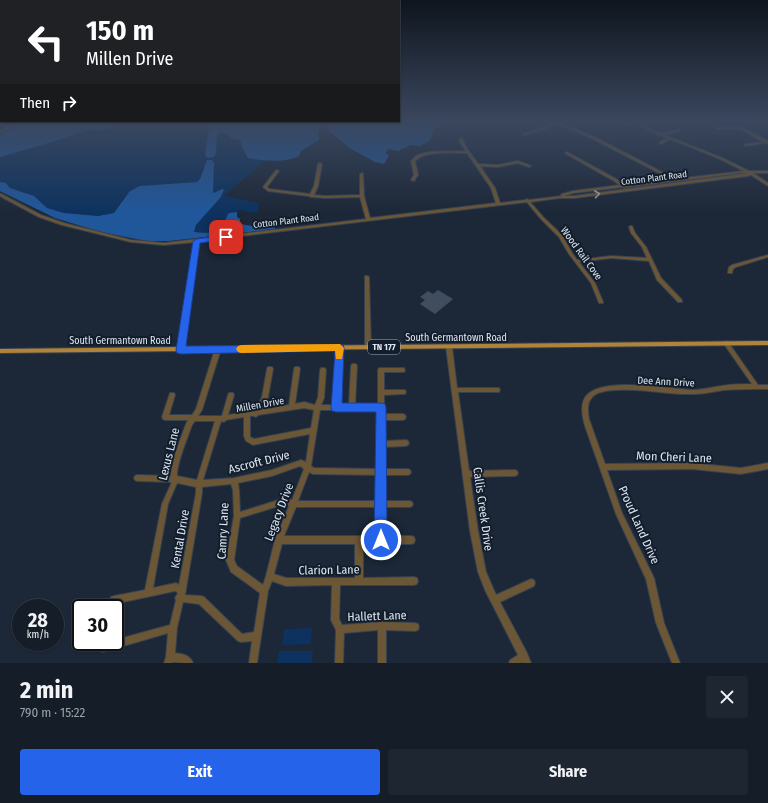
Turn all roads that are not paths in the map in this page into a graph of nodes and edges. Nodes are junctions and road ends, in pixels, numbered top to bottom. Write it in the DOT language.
graph roads {
  1 [pos="469,152"];
  2 [pos="621,152"];
  3 [pos="706,152"];
  4 [pos="567,153"];
  5 [pos="320,164"];
  6 [pos="478,165"];
  7 [pos="529,166"];
  8 [pos="276,171"];
  9 [pos="768,172"];
  10 [pos="751,173"];
  11 [pos="362,174"];
  12 [pos="674,179"];
  13 [pos="413,180"];
  14 [pos="680,183"];
  15 [pos="623,185"];
  16 [pos="768,185"];
  17 [pos="627,190"];
  18 [pos="0,195"];
  19 [pos="311,196"];
  20 [pos="362,196"];
  21 [pos="559,196"];
  22 [pos="527,200"];
  23 [pos="498,204"];
  24 [pos="368,219"];
  25 [pos="630,227"];
  26 [pos="197,241"];
  27 [pos="768,256"];
  28 [pos="650,260"];
  29 [pos="577,261"];
  30 [pos="730,272"];
  31 [pos="367,277"];
  32 [pos="680,301"];
  33 [pos="601,302"];
  34 [pos="726,343"];
  35 [pos="768,343"];
  36 [pos="368,347"];
  37 [pos="449,347"];
  38 [pos="340,348"];
  39 [pos="218,349"];
  40 [pos="181,350"];
  41 [pos="0,351"];
  42 [pos="354,366"];
  43 [pos="270,369"];
  44 [pos="297,369"];
  45 [pos="323,370"];
  46 [pos="402,370"];
  47 [pos="757,387"];
  48 [pos="768,387"];
  49 [pos="455,390"];
  50 [pos="497,390"];
  51 [pos="403,392"];
  52 [pos="381,393"];
  53 [pos="172,395"];
  54 [pos="230,396"];
  55 [pos="589,396"];
  56 [pos="292,407"];
  57 [pos="352,407"];
  58 [pos="381,407"];
  59 [pos="317,408"];
  60 [pos="336,408"];
  61 [pos="256,414"];
  62 [pos="247,416"];
  63 [pos="381,417"];
  64 [pos="403,417"];
  65 [pos="193,418"];
  66 [pos="222,419"];
  67 [pos="314,430"];
  68 [pos="406,443"];
  69 [pos="381,444"];
  70 [pos="768,466"];
  71 [pos="602,467"];
  72 [pos="308,468"];
  73 [pos="381,472"];
  74 [pos="408,472"];
  75 [pos="467,474"];
  76 [pos="515,474"];
  77 [pos="137,478"];
  78 [pos="175,479"];
  79 [pos="234,481"];
  80 [pos="199,484"];
  81 [pos="294,504"];
  82 [pos="381,504"];
  83 [pos="410,504"];
  84 [pos="237,516"];
  85 [pos="279,540"];
  86 [pos="359,540"];
  87 [pos="381,540"];
  88 [pos="411,540"];
  89 [pos="270,576"];
  90 [pos="414,580"];
  91 [pos="359,581"];
  92 [pos="336,582"];
  93 [pos="531,584"];
  94 [pos="264,590"];
  95 [pos="148,592"];
  96 [pos="181,594"];
  97 [pos="118,599"];
  98 [pos="495,600"];
  99 [pos="382,626"];
  100 [pos="415,627"];
  101 [pos="172,628"];
  102 [pos="340,629"];
  103 [pos="256,636"];
  104 [pos="124,642"];
  105 [pos="169,660"];
  106 [pos="525,660"];
  107 [pos="189,663"];
  108 [pos="253,663"];
  109 [pos="339,663"];
  110 [pos="382,663"];
  111 [pos="513,663"];
  112 [pos="676,663"];
  1 -- 6 [label="street"];
  1 -- 13 [label="street"];
  2 -- 12 [label="street"];
  3 -- 10 [label="street"];
  4 -- 15 [label="street"];
  5 -- 19 [label="street"];
  6 -- 7 [label="street"];
  6 -- 23 [label="street"];
  8 -- 19 [label="street"];
  9 -- 10 [label="street, Cotton Plant Road"];
  10 -- 12 [label="street, Cotton Plant Road"];
  10 -- 14 [label="street, Cotton Plant Road"];
  10 -- 16 [label="street"];
  11 -- 20 [label="street"];
  12 -- 14 [label="street"];
  12 -- 15 [label="street, Cotton Plant Road"];
  14 -- 17 [label="street, Cotton Plant Road"];
  15 -- 17 [label="street"];
  15 -- 21 [label="street, Cotton Plant Road"];
  21 -- 17 [label="street, Cotton Plant Road, one-way"];
  18 -- 26 [label="street, Cotton Plant Road"];
  19 -- 20 [label="street"];
  20 -- 24 [label="street"];
  21 -- 22 [label="street, Cotton Plant Road"];
  22 -- 23 [label="street, Cotton Plant Road"];
  22 -- 29 [label="street, Wood Rail Cove"];
  23 -- 24 [label="street, Cotton Plant Road"];
  24 -- 26 [label="street, Cotton Plant Road"];
  25 -- 28 [label="street"];
  26 -- 40 [label="street"];
  27 -- 30 [label="street"];
  28 -- 29 [label="street"];
  28 -- 32 [label="street"];
  29 -- 33 [label="street, Wood Rail Cove"];
  31 -- 36 [label="street"];
  34 -- 35 [label="main road, South Germantown Road / TN 177"];
  34 -- 37 [label="main road, South Germantown Road / TN 177"];
  34 -- 47 [label="street"];
  36 -- 37 [label="main road, South Germantown Road / TN 177"];
  36 -- 38 [label="main road, South Germantown Road / TN 177"];
  37 -- 49 [label="street, Callis Creek Drive"];
  38 -- 39 [label="main road, South Germantown Road / TN 177"];
  38 -- 60 [label="street"];
  39 -- 40 [label="main road, South Germantown Road / TN 177"];
  39 -- 65 [label="street, Lexus Lane"];
  40 -- 41 [label="main road, South Germantown Road / TN 177"];
  42 -- 57 [label="street"];
  43 -- 61 [label="street"];
  44 -- 56 [label="street"];
  45 -- 59 [label="street, Legacy Drive"];
  46 -- 52 [label="street"];
  47 -- 48 [label="street, Dee Ann Drive"];
  47 -- 55 [label="street, Dee Ann Drive"];
  49 -- 50 [label="street"];
  49 -- 75 [label="street, Callis Creek Drive"];
  51 -- 52 [label="street"];
  52 -- 58 [label="street"];
  53 -- 65 [label="street, Millen Drive"];
  54 -- 66 [label="street, Kental Drive"];
  55 -- 71 [label="street, Proud Land Drive"];
  56 -- 59 [label="street, Millen Drive"];
  56 -- 61 [label="street, Millen Drive"];
  57 -- 58 [label="street, Millen Drive"];
  57 -- 60 [label="street, Millen Drive"];
  58 -- 63 [label="street"];
  59 -- 60 [label="street, Millen Drive"];
  59 -- 67 [label="street, Legacy Drive"];
  61 -- 62 [label="street, Millen Drive"];
  62 -- 66 [label="street, Millen Drive"];
  62 -- 67 [label="street"];
  63 -- 64 [label="street"];
  63 -- 69 [label="street"];
  65 -- 66 [label="street, Millen Drive"];
  65 -- 78 [label="street, Lexus Lane"];
  66 -- 80 [label="street, Kental Drive"];
  67 -- 72 [label="street, Legacy Drive"];
  68 -- 69 [label="street"];
  69 -- 73 [label="street"];
  70 -- 71 [label="street, Mon Cheri Lane"];
  71 -- 112 [label="street, Proud Land Drive"];
  72 -- 73 [label="street, Ascroft Drive"];
  72 -- 79 [label="street, Ascroft Drive"];
  72 -- 81 [label="street, Legacy Drive"];
  73 -- 74 [label="street, Ascroft Drive"];
  73 -- 82 [label="street"];
  75 -- 76 [label="street"];
  75 -- 98 [label="street, Callis Creek Drive"];
  77 -- 78 [label="street, Ascroft Drive"];
  78 -- 80 [label="street, Ascroft Drive"];
  78 -- 95 [label="street, Lexus Lane"];
  79 -- 80 [label="street, Ascroft Drive"];
  79 -- 84 [label="street, Camry Lane"];
  80 -- 96 [label="street, Kental Drive"];
  81 -- 82 [label="street"];
  81 -- 84 [label="street"];
  81 -- 85 [label="street, Legacy Drive"];
  82 -- 83 [label="street"];
  82 -- 87 [label="street"];
  84 -- 94 [label="street, Camry Lane"];
  85 -- 86 [label="street"];
  85 -- 89 [label="street, Legacy Drive"];
  86 -- 87 [label="street"];
  86 -- 91 [label="street"];
  87 -- 88 [label="street"];
  89 -- 92 [label="street, Clarion Lane"];
  89 -- 94 [label="street, Legacy Drive"];
  90 -- 91 [label="street, Clarion Lane"];
  91 -- 92 [label="street, Clarion Lane"];
  92 -- 102 [label="street"];
  93 -- 98 [label="street"];
  94 -- 103 [label="street, Legacy Drive"];
  95 -- 96 [label="street"];
  95 -- 97 [label="street"];
  96 -- 101 [label="street, Kental Drive"];
  96 -- 103 [label="street"];
  98 -- 106 [label="street, Callis Creek Drive"];
  99 -- 100 [label="street, Hallett Lane"];
  99 -- 102 [label="street, Hallett Lane"];
  99 -- 110 [label="street"];
  101 -- 104 [label="street"];
  101 -- 105 [label="street, Kental Drive"];
  102 -- 109 [label="street"];
  103 -- 108 [label="street, Legacy Drive"];
  105 -- 107 [label="street"];
  106 -- 111 [label="street"];
}
